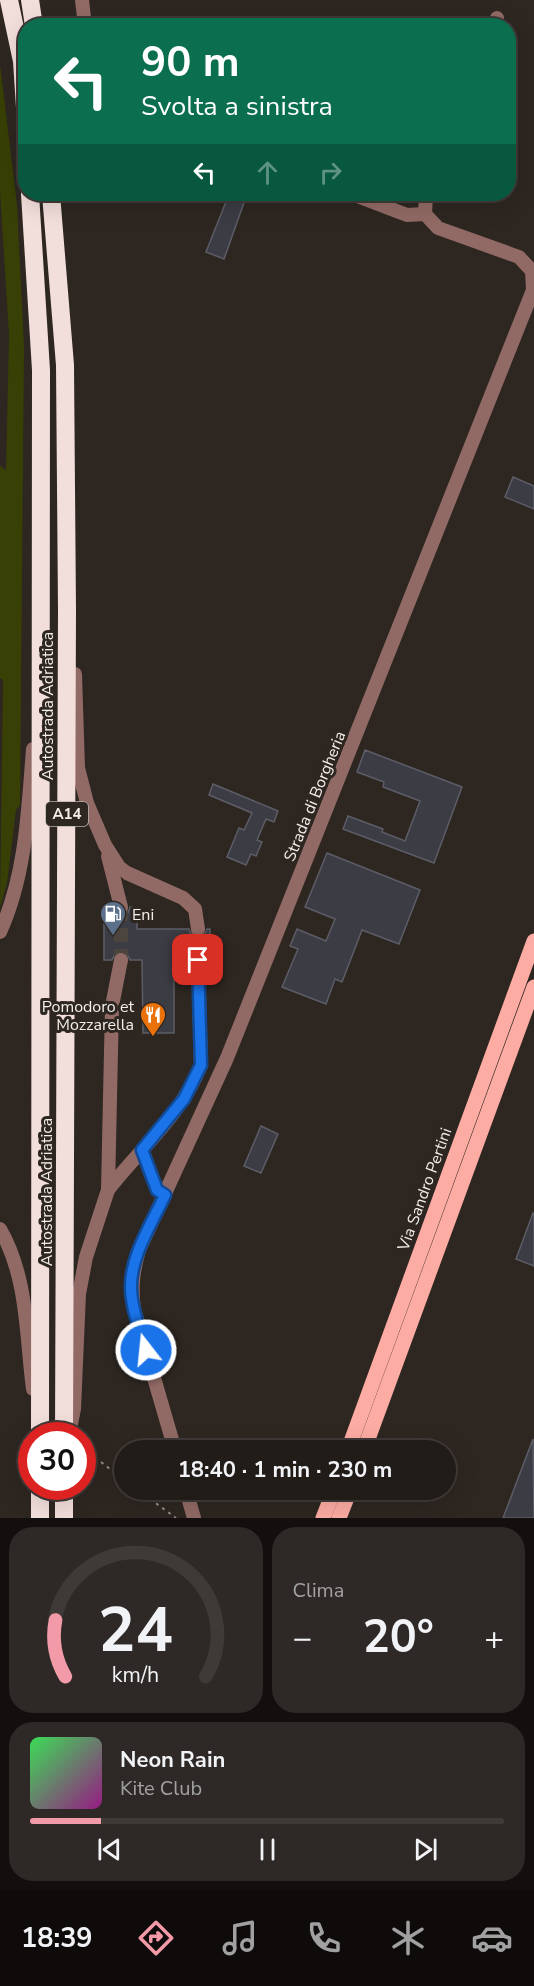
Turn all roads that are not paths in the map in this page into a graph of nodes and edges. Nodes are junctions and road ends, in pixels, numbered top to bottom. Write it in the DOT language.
graph roads {
  1 [pos="9,0"];
  2 [pos="30,0"];
  3 [pos="82,0"];
  4 [pos="33,18"];
  5 [pos="84,18"];
  6 [pos="18,42"];
  7 [pos="30,201"];
  8 [pos="52,201"];
  9 [pos="371,201"];
  10 [pos="426,201"];
  11 [pos="425,214"];
  12 [pos="67,610"];
  13 [pos="42,639"];
  14 [pos="105,846"];
  15 [pos="121,907"];
  16 [pos="198,929"];
  17 [pos="0,932"];
  18 [pos="534,940"];
  19 [pos="121,960"];
  20 [pos="198,960"];
  21 [pos="534,987"];
  22 [pos="142,1150"];
  23 [pos="108,1190"];
  24 [pos="165,1195"];
  25 [pos="0,1228"];
  26 [pos="39,1422"];
  27 [pos="40,1422"];
  28 [pos="64,1422"];
  29 [pos="72,1422"];
  30 [pos="172,1440"];
  31 [pos="352,1440"];
  32 [pos="368,1440"];
  33 [pos="40,1500"];
  34 [pos="64,1500"];
  35 [pos="189,1500"];
  36 [pos="330,1500"];
  37 [pos="346,1500"];
  38 [pos="40,1518"];
  39 [pos="64,1518"];
  40 [pos="194,1518"];
  41 [pos="323,1518"];
  42 [pos="339,1518"];
  1 -- 6 [label="highway"];
  2 -- 4 [label="highway"];
  3 -- 5 [label="street"];
  7 -- 13 [label="highway, Autostrada Adriatica / A14"];
  8 -- 12 [label="highway, Autostrada Adriatica / A14"];
  9 -- 11 [label="street"];
  10 -- 11 [label="street"];
  11 -- 24 [label="street, Strada di Borgheria"];
  12 -- 14 [label="street"];
  12 -- 28 [label="highway, Autostrada Adriatica / A14"];
  13 -- 17 [label="street"];
  13 -- 27 [label="highway, Autostrada Adriatica / A14"];
  14 -- 15 [label="street"];
  14 -- 16 [label="street"];
  18 -- 31 [label="main road, Via Sandro Pertini"];
  19 -- 23 [label="street"];
  20 -- 22 [label="street"];
  21 -- 32 [label="main road, Via Sandro Pertini"];
  22 -- 23 [label="street"];
  22 -- 24 [label="street"];
  23 -- 29 [label="street"];
  24 -- 30 [label="street, Strada di Borgheria"];
  25 -- 26 [label="street"];
  33 -- 38 [label="highway"];
  34 -- 39 [label="highway"];
  35 -- 40 [label="street"];
  36 -- 41 [label="main road"];
  37 -- 42 [label="main road"];
}
